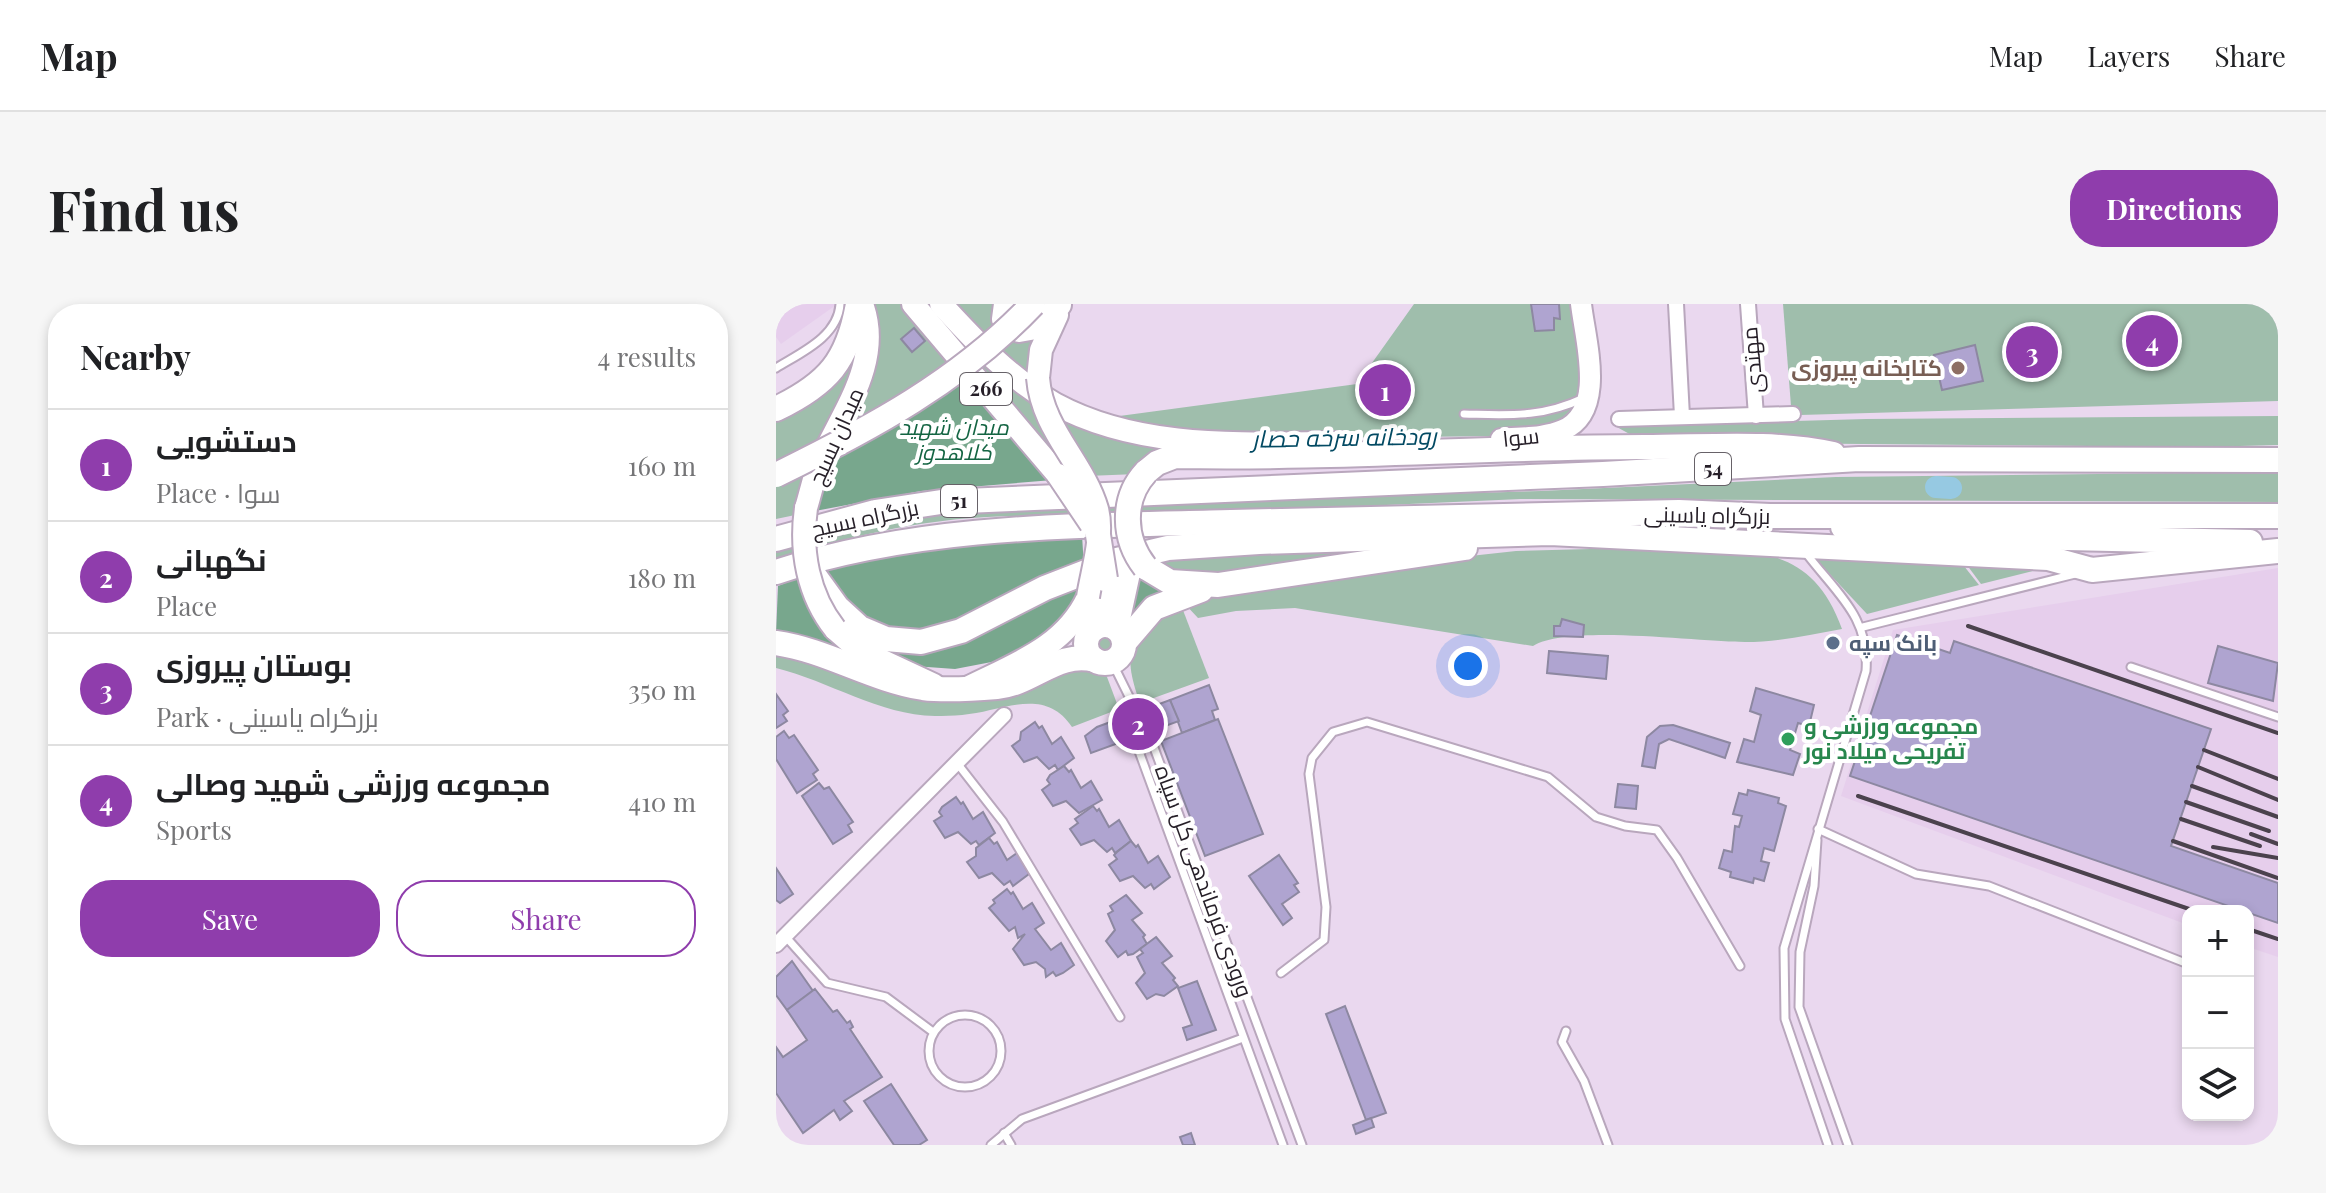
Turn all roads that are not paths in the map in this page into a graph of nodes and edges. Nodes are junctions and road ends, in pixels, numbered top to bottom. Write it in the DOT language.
graph roads {
  1 [pos="840,304"];
  2 [pos="860,304"];
  3 [pos="913,304"];
  4 [pos="941,304"];
  5 [pos="1005,304"];
  6 [pos="1033,304"];
  7 [pos="1060,304"];
  8 [pos="1581,304"];
  9 [pos="1592,304"];
  10 [pos="1676,304"];
  11 [pos="1748,304"];
  12 [pos="776,368"];
  13 [pos="1590,392"];
  14 [pos="776,409"];
  15 [pos="1464,414"];
  16 [pos="1793,414"];
  17 [pos="1682,416"];
  18 [pos="1756,416"];
  19 [pos="1619,419"];
  20 [pos="1428,450"];
  21 [pos="1859,459"];
  22 [pos="2278,460"];
  23 [pos="776,475"];
  24 [pos="1147,482"];
  25 [pos="1770,516"];
  26 [pos="2278,516"];
  27 [pos="1133,532"];
  28 [pos="1550,533"];
  29 [pos="1098,535"];
  30 [pos="776,539"];
  31 [pos="2278,544"];
  32 [pos="776,546"];
  33 [pos="1802,549"];
  34 [pos="2278,551"];
  35 [pos="807,566"];
  36 [pos="2092,570"];
  37 [pos="776,571"];
  38 [pos="1126,573"];
  39 [pos="1218,585"];
  40 [pos="1863,627"];
  41 [pos="776,643"];
  42 [pos="1108,644"];
  43 [pos="2131,667"];
  44 [pos="969,687"];
  45 [pos="942,689"];
  46 [pos="1129,702"];
  47 [pos="1004,715"];
  48 [pos="2278,717"];
  49 [pos="957,763"];
  50 [pos="1818,829"];
  51 [pos="781,941"];
  52 [pos="2182,962"];
  53 [pos="1740,966"];
  54 [pos="1281,973"];
  55 [pos="1120,1017"];
  56 [pos="1566,1031"];
  57 [pos="933,1032"];
  58 [pos="1243,1038"];
  59 [pos="1004,1133"];
  60 [pos="991,1145"];
  61 [pos="1011,1145"];
  62 [pos="1283,1145"];
  63 [pos="1302,1145"];
  64 [pos="1608,1145"];
  65 [pos="1828,1145"];
  66 [pos="1848,1145"];
  1 -- 12 [label="lane"];
  2 -- 14 [label="highway"];
  2 -- 35 [label="main road, میدان بسیج, bridge"];
  3 -- 29 [label="main road, 266, bridge"];
  4 -- 20 [label="main road"];
  5 -- 7 [label="main road"];
  6 -- 23 [label="highway, bridge"];
  7 -- 29 [label="main road, bridge"];
  8 -- 13 [label="main road"];
  9 -- 13 [label="main road, سوا"];
  10 -- 17 [label="street"];
  11 -- 18 [label="street, مهتدی"];
  13 -- 15 [label="lane"];
  13 -- 20 [label="main road, سوا"];
  16 -- 18 [label="street"];
  17 -- 18 [label="street"];
  17 -- 19 [label="street"];
  20 -- 21 [label="highway"];
  20 -- 24 [label="highway"];
  21 -- 22 [label="highway, بزرگراه یاسینی / 54"];
  21 -- 24 [label="highway, بزرگراه یاسینی / 54"];
  24 -- 27 [label="highway, bridge"];
  24 -- 30 [label="highway, بزرگراه بسیج / 51"];
  25 -- 26 [label="highway, بزرگراه یاسینی / 54"];
  25 -- 27 [label="highway, بزرگراه یاسینی / 54"];
  25 -- 31 [label="highway"];
  27 -- 37 [label="highway, بزرگراه بسیج / 51"];
  27 -- 38 [label="highway"];
  28 -- 33 [label="highway"];
  28 -- 35 [label="highway"];
  28 -- 39 [label="highway"];
  29 -- 38 [label="highway, bridge"];
  29 -- 44 [label="main road, bridge"];
  32 -- 37 [label="highway"];
  33 -- 36 [label="highway"];
  33 -- 40 [label="lane"];
  34 -- 36 [label="highway"];
  35 -- 45 [label="main road, میدان بسیج, bridge"];
  36 -- 40 [label="lane"];
  38 -- 39 [label="highway"];
  38 -- 42 [label="highway"];
  39 -- 42 [label="highway"];
  40 -- 50 [label="lane"];
  41 -- 45 [label="highway"];
  42 -- 44 [label="highway"];
  42 -- 46 [label="lane"];
  43 -- 48 [label="lane"];
  44 -- 45 [label="highway"];
  46 -- 58 [label="lane, ورودی فرماندهی کل سپاه"];
  46 -- 63 [label="lane, ورودی فرماندهی کل سپاه"];
  47 -- 49 [label="street"];
  49 -- 51 [label="street"];
  49 -- 55 [label="lane"];
  50 -- 52 [label="lane"];
  50 -- 65 [label="lane"];
  50 -- 66 [label="lane"];
  51 -- 57 [label="lane"];
  53 -- 54 [label="lane"];
  56 -- 64 [label="lane"];
  57 -- 57 [label="lane"];
  58 -- 59 [label="lane"];
  58 -- 62 [label="lane, ورودی فرماندهی کل سپاه"];
  59 -- 60 [label="lane"];
  59 -- 61 [label="lane"];
}
